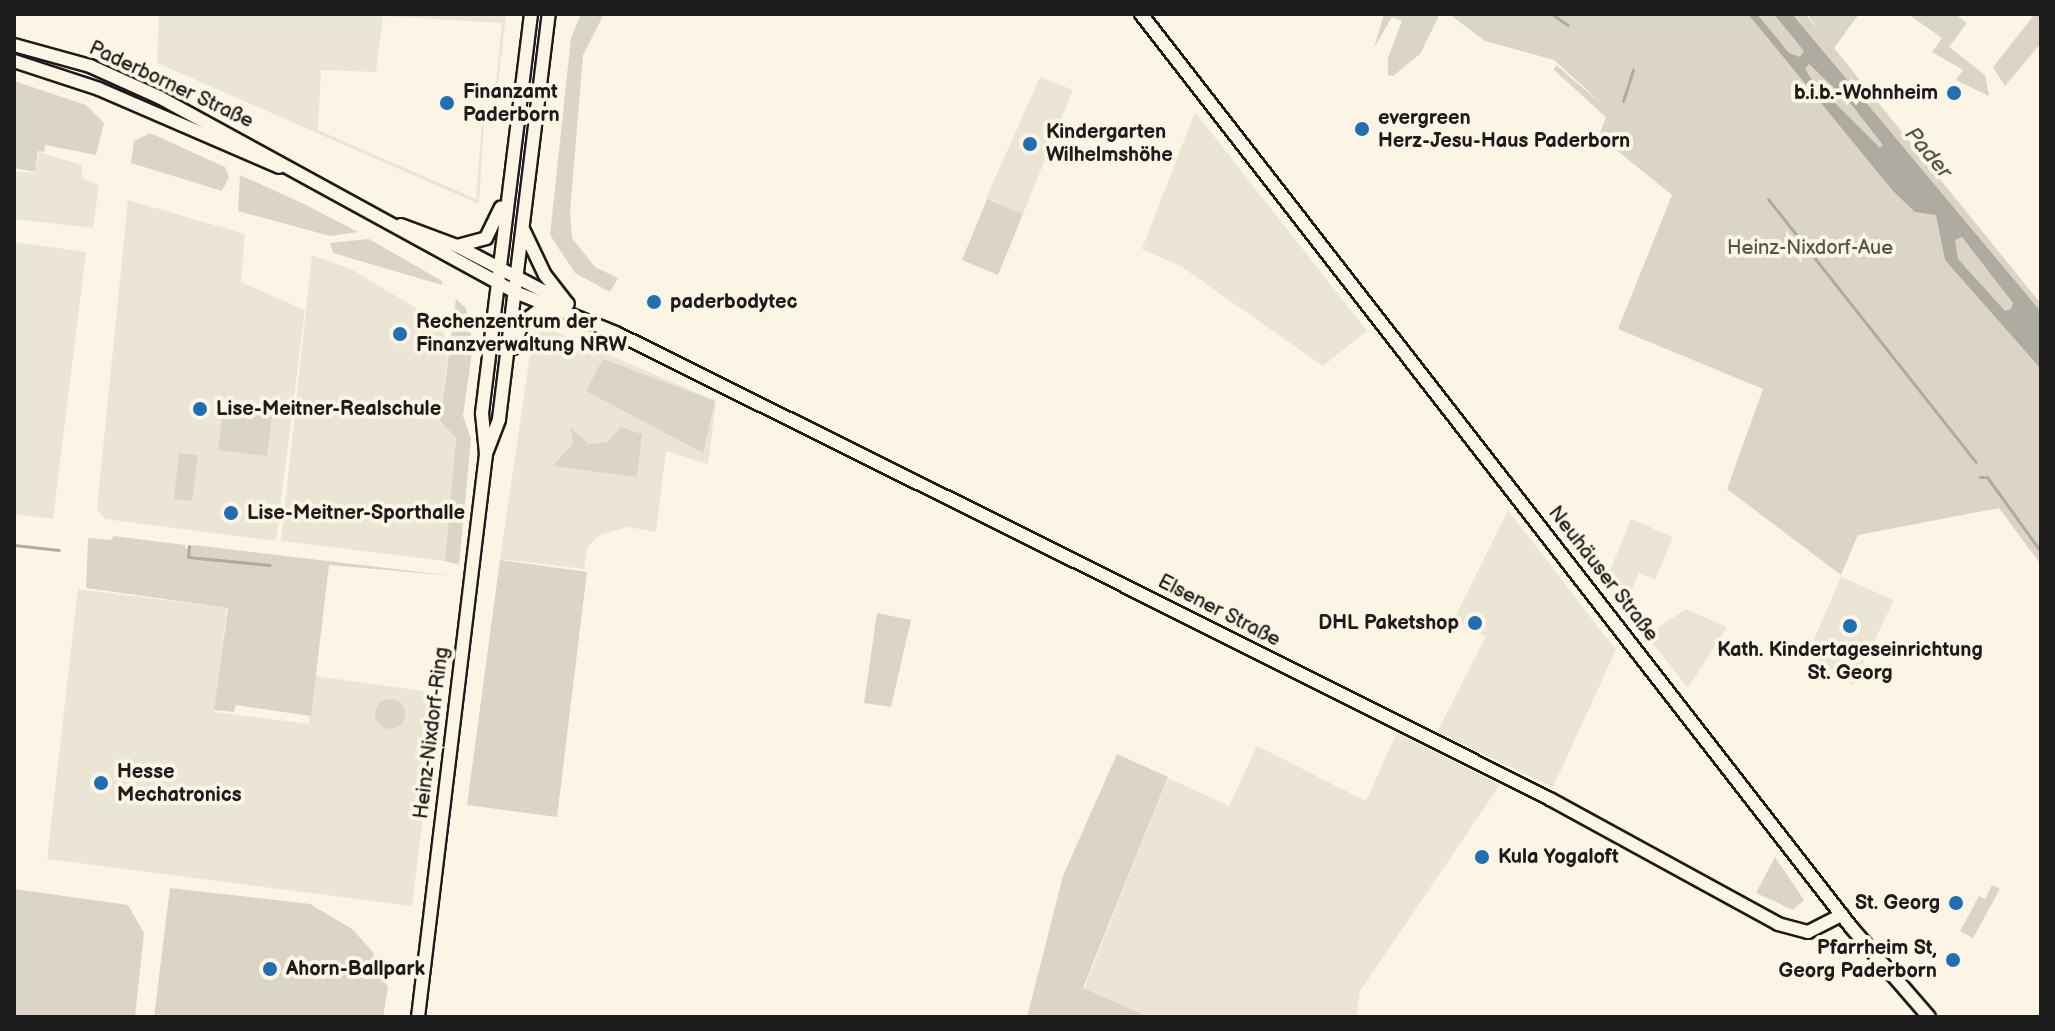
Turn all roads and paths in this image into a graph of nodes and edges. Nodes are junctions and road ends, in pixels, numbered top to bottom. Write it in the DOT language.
graph roads {
  1 [pos="531,14"];
  2 [pos="549,14"];
  3 [pos="1141,14"];
  4 [pos="14,45"];
  5 [pos="14,61"];
  6 [pos="305,176"];
  7 [pos="508,194"];
  8 [pos="396,224"];
  9 [pos="523,228"];
  10 [pos="457,246"];
  11 [pos="499,267"];
  12 [pos="517,277"];
  13 [pos="497,282"];
  14 [pos="515,292"];
  15 [pos="571,308"];
  16 [pos="551,310"];
  17 [pos="506,362"];
  18 [pos="486,454"];
  19 [pos="1842,915"];
  20 [pos="418,1017"];
  21 [pos="1929,1017"];
  1 -- 7 [label="street, Heinz-Nixdorf-Ring"];
  2 -- 9 [label="street, Heinz-Nixdorf-Ring"];
  3 -- 19 [label="street, Neuhäuser Straße"];
  4 -- 6 [label="street, Paderborner Straße"];
  5 -- 6 [label="street, Paderborner Straße"];
  6 -- 8 [label="street, Paderborner Straße"];
  7 -- 10 [label="street"];
  7 -- 11 [label="street, Heinz-Nixdorf-Ring"];
  8 -- 10 [label="street, Paderborner Straße"];
  8 -- 13 [label="street, Paderborner Straße"];
  9 -- 12 [label="street, Heinz-Nixdorf-Ring"];
  9 -- 15 [label="street"];
  10 -- 11 [label="street, Paderborner Straße"];
  11 -- 12 [label="street, Elsener Straße"];
  11 -- 13 [label="street, Heinz-Nixdorf-Ring"];
  12 -- 14 [label="street, Heinz-Nixdorf-Ring"];
  12 -- 15 [label="street, Elsener Straße"];
  13 -- 14 [label="street, Elsener Straße"];
  13 -- 18 [label="street, Heinz-Nixdorf-Ring"];
  14 -- 16 [label="street, Elsener Straße"];
  14 -- 17 [label="street, Heinz-Nixdorf-Ring"];
  15 -- 16 [label="street, Elsener Straße"];
  15 -- 19 [label="street, Elsener Straße"];
  16 -- 17 [label="street"];
  17 -- 18 [label="street, Heinz-Nixdorf-Ring"];
  18 -- 20 [label="street, Heinz-Nixdorf-Ring"];
  19 -- 21 [label="street, Neuhäuser Straße"];
}
